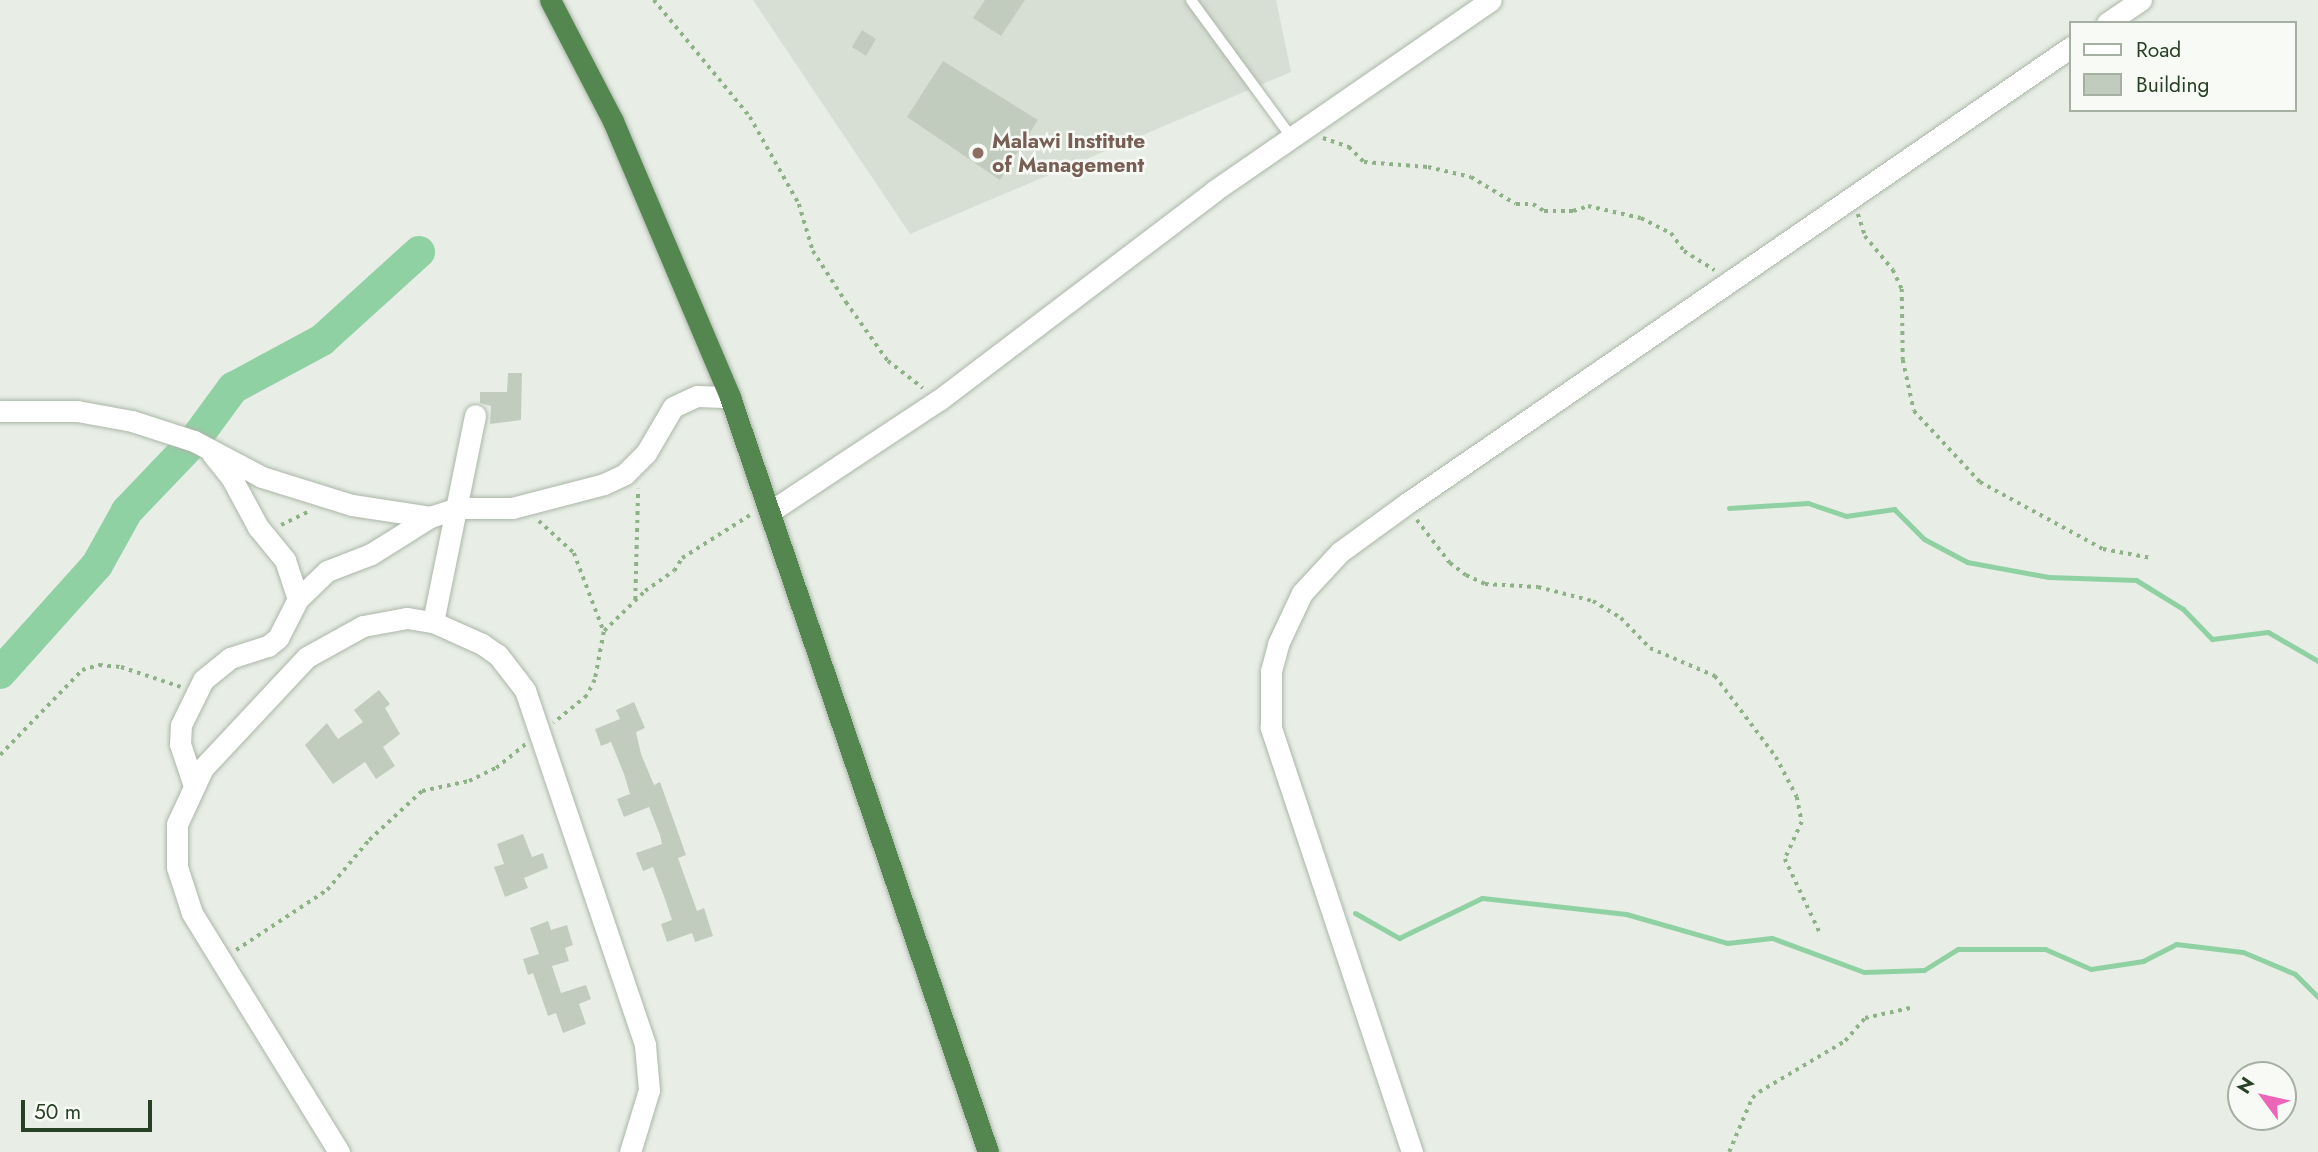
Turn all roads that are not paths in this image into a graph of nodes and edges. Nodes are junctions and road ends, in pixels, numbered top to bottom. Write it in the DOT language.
graph roads {
  1 [pos="550,0"];
  2 [pos="1191,0"];
  3 [pos="1491,0"];
  4 [pos="2141,0"];
  5 [pos="2110,21"];
  6 [pos="2070,48"];
  7 [pos="1301,132"];
  8 [pos="730,397"];
  9 [pos="0,411"];
  10 [pos="475,415"];
  11 [pos="194,440"];
  12 [pos="769,506"];
  13 [pos="458,508"];
  14 [pos="430,517"];
  15 [pos="298,599"];
  16 [pos="433,622"];
  17 [pos="193,783"];
  18 [pos="338,1152"];
  19 [pos="630,1152"];
  20 [pos="988,1152"];
  21 [pos="1412,1152"];
  1 -- 8 [label="highway"];
  2 -- 7 [label="lane"];
  3 -- 7 [label="street"];
  4 -- 5 [label="street"];
  6 -- 21 [label="street"];
  7 -- 12 [label="street"];
  8 -- 12 [label="highway"];
  8 -- 13 [label="street"];
  9 -- 11 [label="street"];
  10 -- 13 [label="street"];
  11 -- 14 [label="street"];
  11 -- 15 [label="street"];
  12 -- 20 [label="highway"];
  13 -- 14 [label="street"];
  13 -- 16 [label="street"];
  14 -- 15 [label="street"];
  15 -- 17 [label="street"];
  16 -- 17 [label="street"];
  16 -- 19 [label="street"];
  17 -- 18 [label="street"];
}
